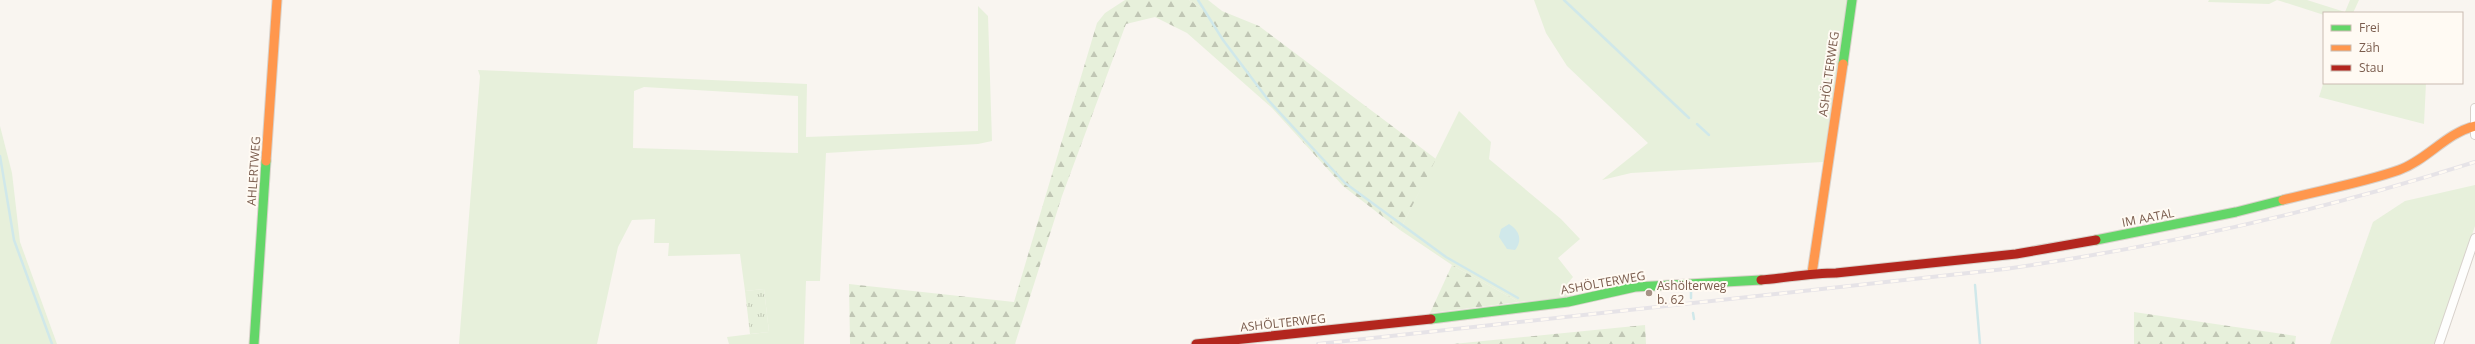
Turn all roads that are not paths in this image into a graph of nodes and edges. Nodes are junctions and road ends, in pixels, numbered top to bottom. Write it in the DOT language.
graph roads {
  1 [pos="277,0"];
  2 [pos="1852,0"];
  3 [pos="2475,108"];
  4 [pos="2474,129"];
  5 [pos="2475,238"];
  6 [pos="1812,273"];
  7 [pos="254,344"];
  8 [pos="1196,344"];
  9 [pos="2439,344"];
  1 -- 7 [label="street, AHLERTWEG"];
  2 -- 6 [label="street, ASHÖLTERWEG"];
  3 -- 4 [label="street, IM AATAL"];
  4 -- 6 [label="street, IM AATAL"];
  5 -- 9 [label="street"];
  6 -- 8 [label="street, ASHÖLTERWEG"];
}
